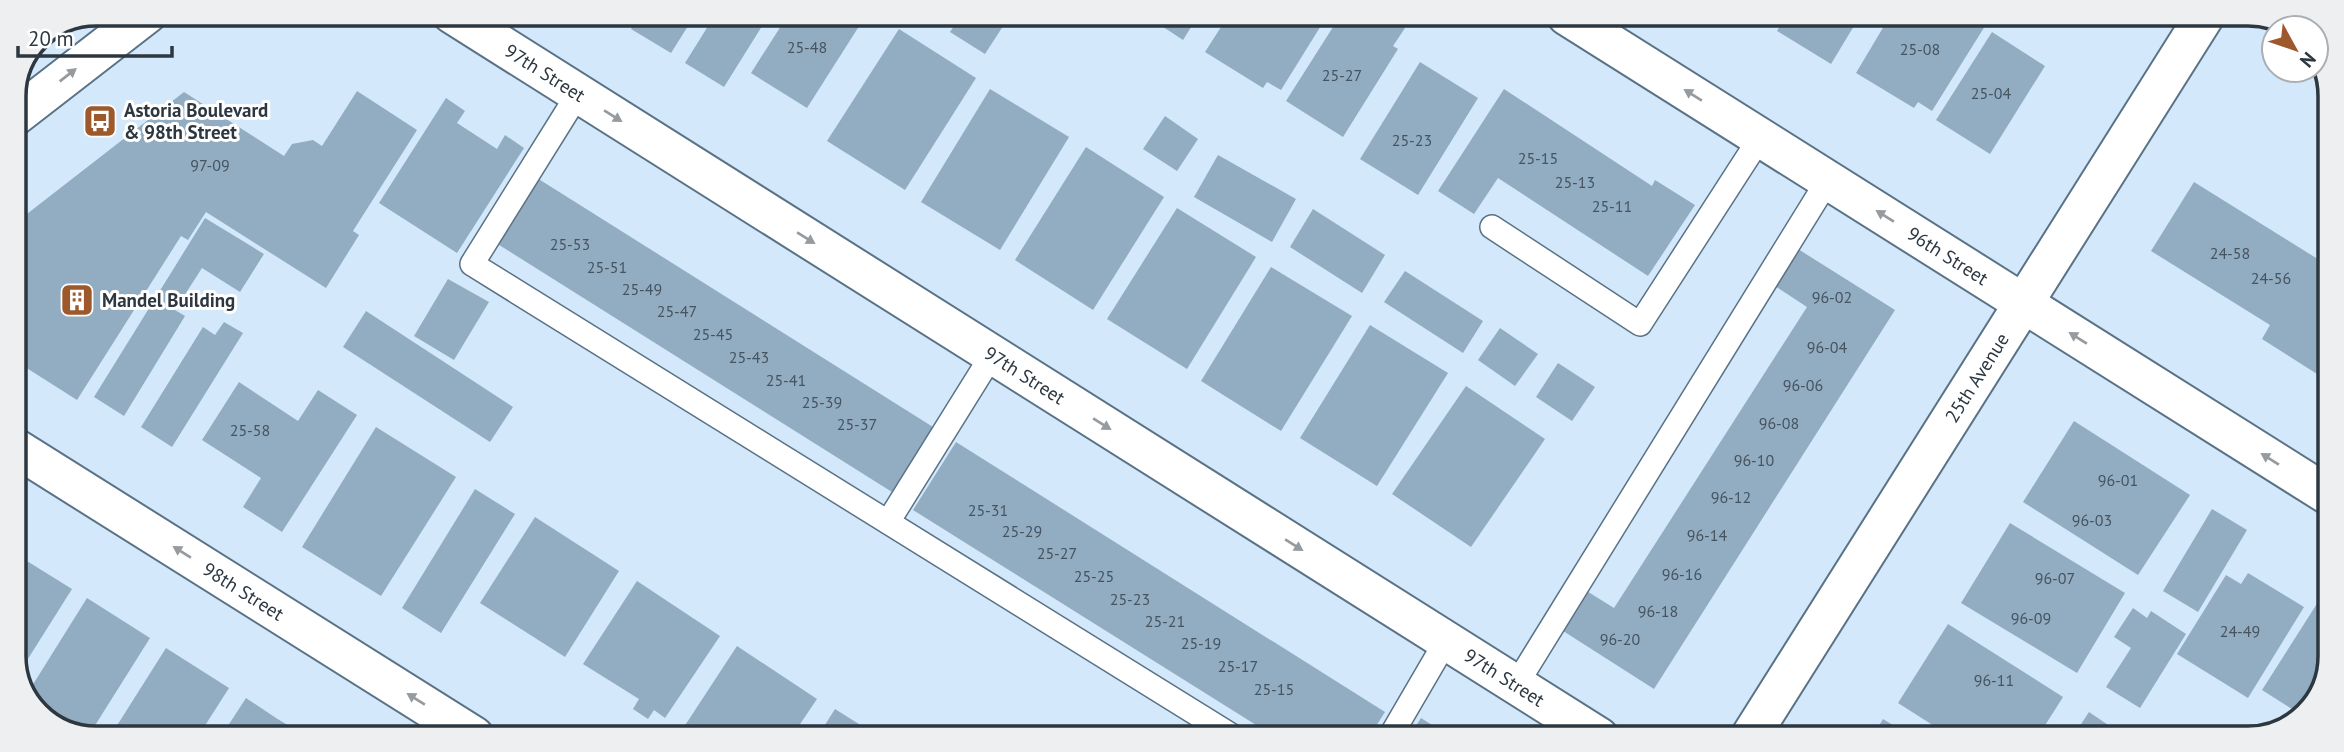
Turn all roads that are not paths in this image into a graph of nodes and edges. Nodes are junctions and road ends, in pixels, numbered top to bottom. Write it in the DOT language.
graph roads {
  1 [pos="132,26"];
  2 [pos="470,26"];
  3 [pos="1583,26"];
  4 [pos="2198,26"];
  5 [pos="579,94"];
  6 [pos="26,108"];
  7 [pos="1760,138"];
  8 [pos="1828,180"];
  9 [pos="1492,227"];
  10 [pos="2024,304"];
  11 [pos="992,355"];
  12 [pos="26,455"];
  13 [pos="2318,489"];
  14 [pos="888,522"];
  15 [pos="1446,641"];
  16 [pos="1516,685"];
  17 [pos="458,726"];
  18 [pos="1216,726"];
  19 [pos="1396,726"];
  20 [pos="1581,726"];
  21 [pos="1757,726"];
  6 -- 1 [label="street, one-way"];
  2 -- 5 [label="street, 97th Street"];
  7 -- 3 [label="street, 96th Street, one-way"];
  4 -- 10 [label="street, 25th Avenue"];
  5 -- 11 [label="street, 97th Street, one-way"];
  5 -- 14 [label="lane"];
  7 -- 8 [label="street, 96th Street"];
  7 -- 9 [label="lane"];
  10 -- 8 [label="street, 96th Street, one-way"];
  8 -- 16 [label="lane"];
  13 -- 10 [label="street, 96th Street, one-way"];
  10 -- 21 [label="street, 25th Avenue"];
  11 -- 14 [label="lane"];
  11 -- 15 [label="street, 97th Street, one-way"];
  17 -- 12 [label="street, 98th Street, one-way"];
  14 -- 18 [label="lane"];
  15 -- 16 [label="street, 97th Street"];
  15 -- 19 [label="lane"];
  16 -- 20 [label="street, 97th Street"];
}
